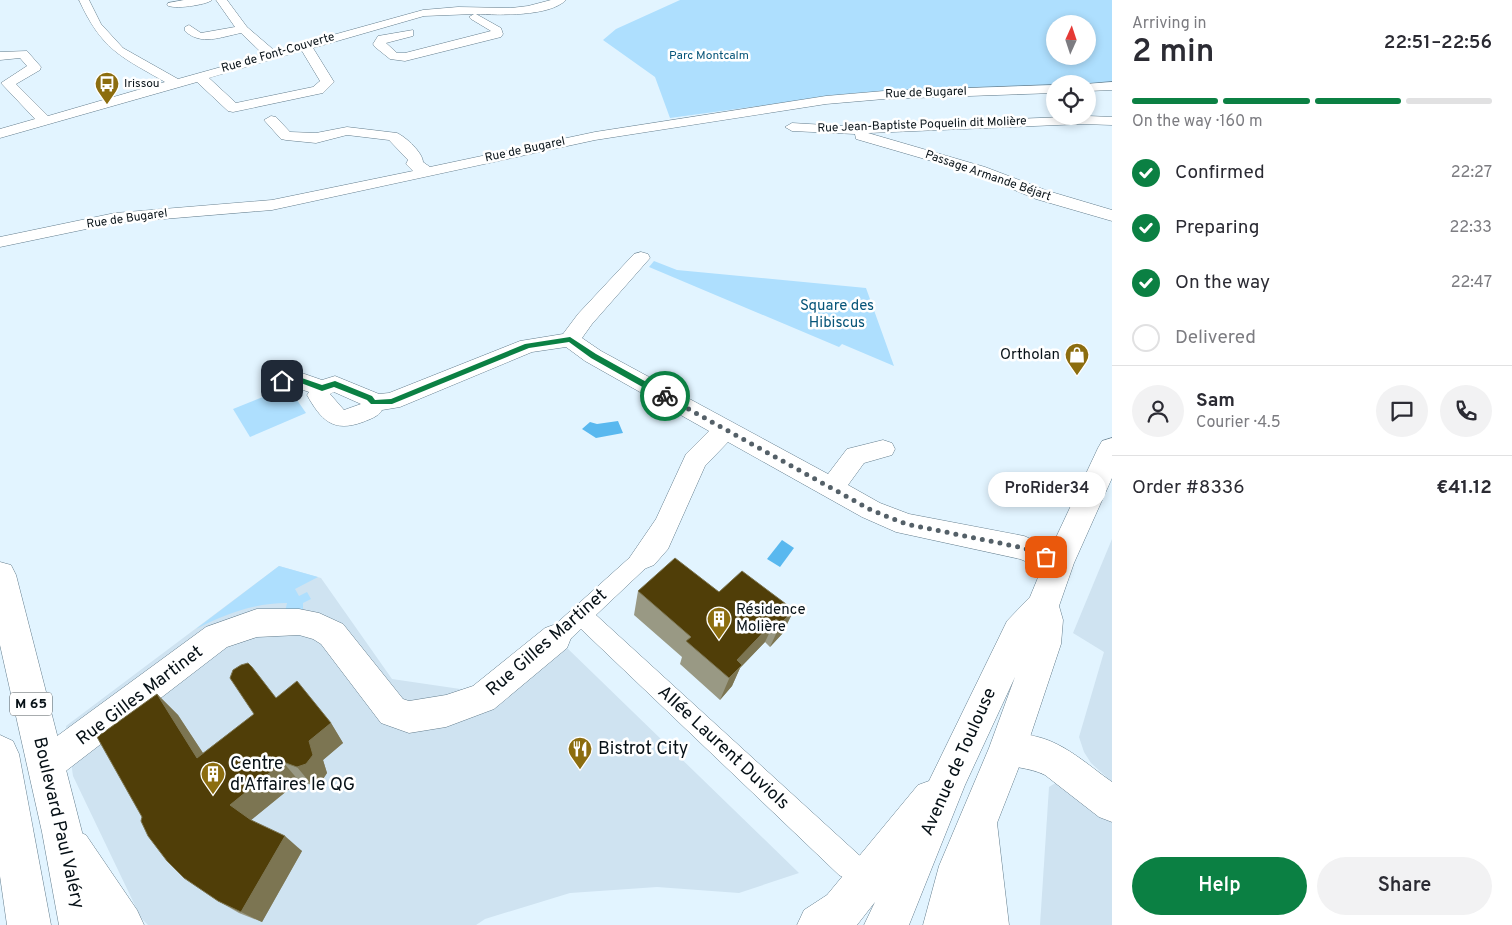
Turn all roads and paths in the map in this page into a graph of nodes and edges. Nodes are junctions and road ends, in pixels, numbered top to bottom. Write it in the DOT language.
graph roads {
  1 [pos="84,0"];
  2 [pos="207,0"];
  3 [pos="221,0"];
  4 [pos="561,0"];
  5 [pos="172,5"];
  6 [pos="492,11"];
  7 [pos="475,17"];
  8 [pos="448,24"];
  9 [pos="189,29"];
  10 [pos="243,29"];
  11 [pos="420,30"];
  12 [pos="304,46"];
  13 [pos="272,55"];
  14 [pos="0,56"];
  15 [pos="199,76"];
  16 [pos="176,83"];
  17 [pos="1112,86"];
  18 [pos="1096,87"];
  19 [pos="1046,89"];
  20 [pos="271,120"];
  21 [pos="45,121"];
  22 [pos="1112,121"];
  23 [pos="792,127"];
  24 [pos="842,130"];
  25 [pos="0,134"];
  26 [pos="421,166"];
  27 [pos="1110,210"];
  28 [pos="0,242"];
  29 [pos="641,258"];
  30 [pos="570,340"];
  31 [pos="282,381"];
  32 [pos="322,388"];
  33 [pos="373,403"];
  34 [pos="725,429"];
  35 [pos="1112,448"];
  36 [pos="883,449"];
  37 [pos="831,489"];
  38 [pos="644,557"];
  39 [pos="1059,563"];
  40 [pos="0,575"];
  41 [pos="1043,606"];
  42 [pos="581,615"];
  43 [pos="556,638"];
  44 [pos="1007,749"];
  45 [pos="0,754"];
  46 [pos="46,765"];
  47 [pos="950,776"];
  48 [pos="1112,804"];
  49 [pos="979,822"];
  50 [pos="62,832"];
  51 [pos="20,877"];
  52 [pos="868,877"];
  53 [pos="8,925"];
  54 [pos="29,925"];
  55 [pos="81,925"];
  56 [pos="122,925"];
  57 [pos="819,925"];
  58 [pos="886,925"];
  59 [pos="945,925"];
  60 [pos="987,925"];
  1 -- 16 [label="street"];
  2 -- 5 [label="street"];
  3 -- 10 [label="street"];
  4 -- 6 [label="street, Rue de Font-Couverte"];
  6 -- 7 [label="street"];
  6 -- 12 [label="street, Rue de Font-Couverte"];
  7 -- 8 [label="street"];
  7 -- 11 [label="street"];
  9 -- 10 [label="street"];
  10 -- 13 [label="street"];
  12 -- 13 [label="street, Rue de Font-Couverte"];
  12 -- 15 [label="street"];
  13 -- 15 [label="street, Rue de Font-Couverte"];
  14 -- 21 [label="street"];
  15 -- 16 [label="street, Rue de Font-Couverte"];
  16 -- 21 [label="street, Rue de Font-Couverte"];
  17 -- 18 [label="street"];
  19 -- 26 [label="street, Rue de Bugarel"];
  20 -- 26 [label="street"];
  21 -- 25 [label="street, Rue de Font-Couverte"];
  22 -- 24 [label="street, Rue Jean-Baptiste Poquelin dit Molière"];
  23 -- 24 [label="street, Rue Jean-Baptiste Poquelin dit Molière"];
  24 -- 27 [label="street, Passage Armande Béjart"];
  26 -- 28 [label="street, Rue de Bugarel"];
  29 -- 30 [label="street"];
  30 -- 33 [label="street"];
  30 -- 34 [label="street"];
  31 -- 32 [label="street"];
  32 -- 33 [label="street"];
  32 -- 33 [label="street"];
  34 -- 37 [label="street"];
  34 -- 38 [label="street, Rue Gilles Martinet"];
  35 -- 39 [label="main road, Avenue de Toulouse"];
  36 -- 37 [label="street"];
  37 -- 39 [label="street"];
  38 -- 42 [label="street, Rue Gilles Martinet"];
  39 -- 41 [label="main road, Avenue de Toulouse"];
  40 -- 46 [label="main road, Boulevard Paul Valéry / M 65"];
  41 -- 44 [label="main road, Avenue de Toulouse"];
  41 -- 47 [label="main road, Avenue de Toulouse"];
  42 -- 43 [label="street, Rue Gilles Martinet"];
  42 -- 52 [label="street, Allée Laurent Duviols"];
  43 -- 46 [label="street, Rue Gilles Martinet"];
  44 -- 48 [label="street"];
  44 -- 49 [label="main road, Avenue de Toulouse"];
  45 -- 51 [label="main road"];
  46 -- 50 [label="main road, Boulevard Paul Valéry / M 65"];
  47 -- 52 [label="main road"];
  47 -- 58 [label="main road, Avenue de Toulouse"];
  49 -- 59 [label="main road, Avenue de Toulouse"];
  49 -- 60 [label="main road"];
  50 -- 55 [label="main road, Boulevard Paul Valéry / M 65"];
  50 -- 56 [label="main road"];
  51 -- 53 [label="street"];
  51 -- 54 [label="main road"];
  52 -- 57 [label="main road"];
}
